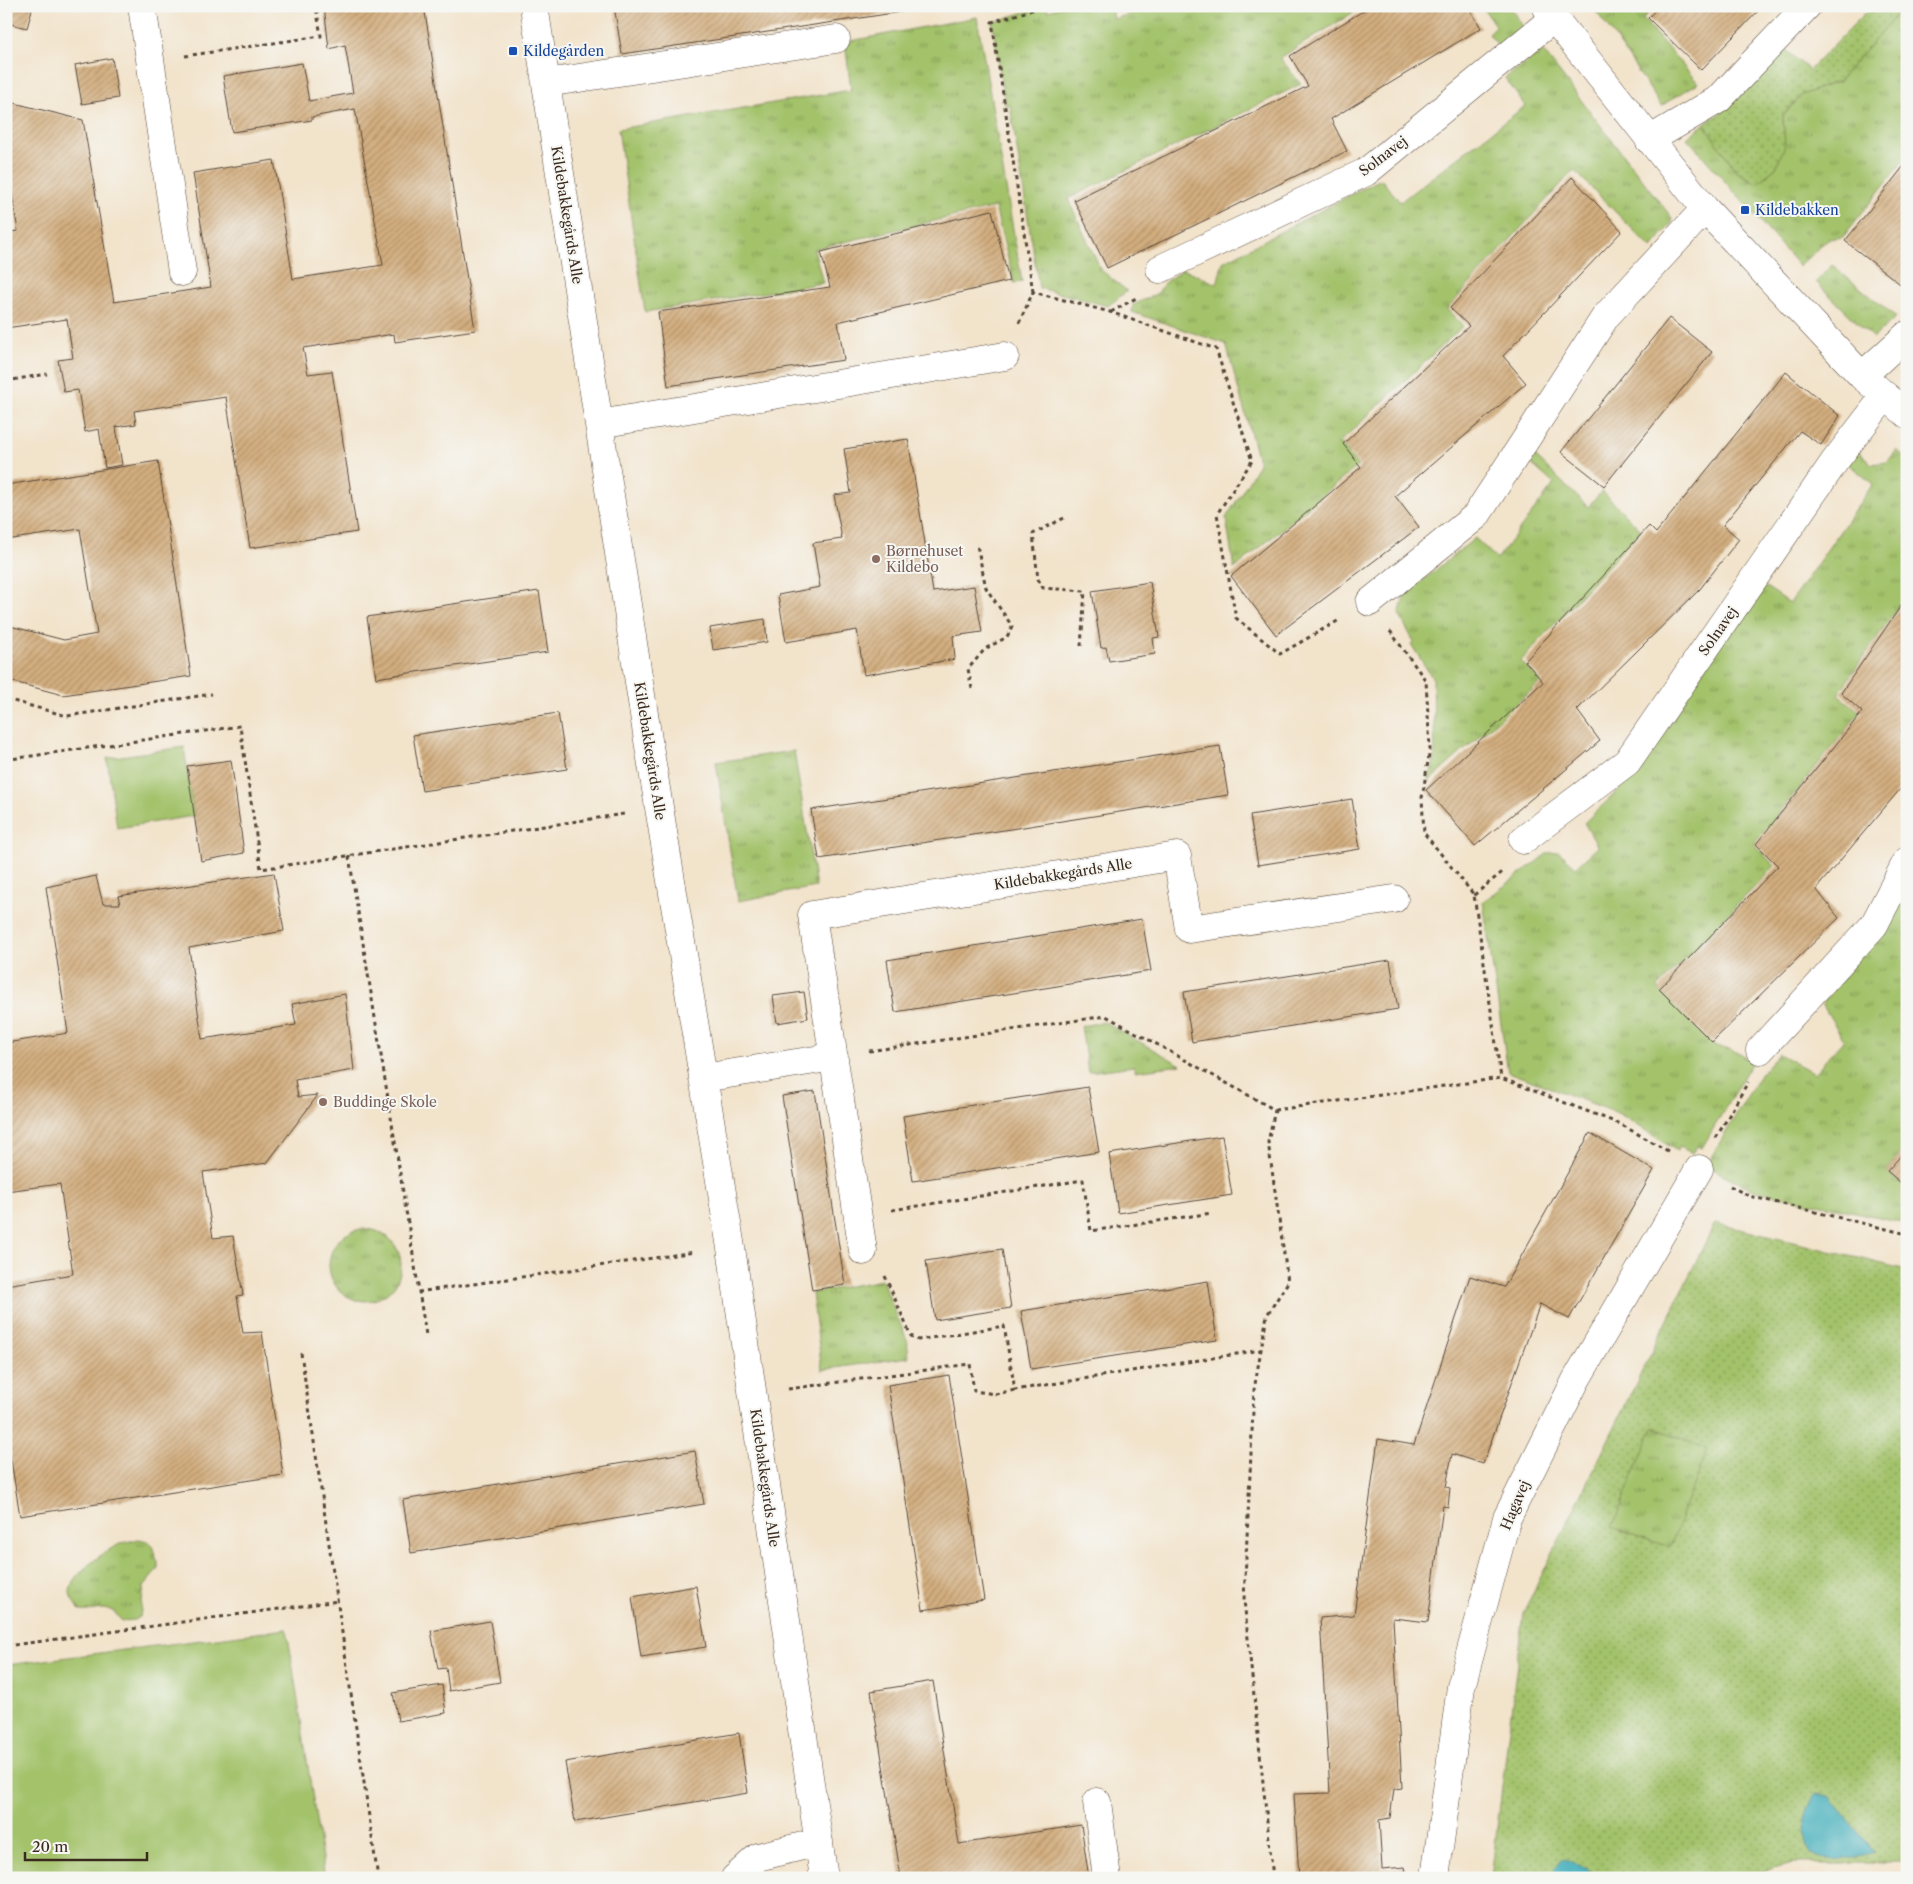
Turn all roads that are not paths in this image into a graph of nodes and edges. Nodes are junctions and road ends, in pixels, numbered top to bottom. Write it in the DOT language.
graph roads {
  1 [pos="142,6"];
  2 [pos="534,6"];
  3 [pos="1807,6"];
  4 [pos="1550,12"];
  5 [pos="836,39"];
  6 [pos="546,83"];
  7 [pos="1649,140"];
  8 [pos="1705,209"];
  9 [pos="1160,269"];
  10 [pos="182,272"];
  11 [pos="1907,336"];
  12 [pos="1005,356"];
  13 [pos="1862,376"];
  14 [pos="1885,396"];
  15 [pos="1907,414"];
  16 [pos="599,424"];
  17 [pos="1370,602"];
  18 [pos="1523,840"];
  19 [pos="1907,861"];
  20 [pos="1394,899"];
  21 [pos="1760,1050"];
  22 [pos="834,1057"];
  23 [pos="703,1078"];
  24 [pos="1699,1169"];
  25 [pos="863,1252"];
  26 [pos="1097,1802"];
  27 [pos="819,1842"];
  28 [pos="735,1878"];
  29 [pos="824,1878"];
  30 [pos="1107,1878"];
  31 [pos="1436,1878"];
  1 -- 10 [label="street"];
  2 -- 6 [label="street, Kildebakkegårds Alle"];
  3 -- 7 [label="street"];
  4 -- 7 [label="street, Solnavej"];
  4 -- 9 [label="street, Solnavej"];
  5 -- 6 [label="street"];
  6 -- 16 [label="street, Kildebakkegårds Alle"];
  7 -- 8 [label="street, Solnavej"];
  8 -- 13 [label="street, Solnavej"];
  8 -- 17 [label="street"];
  11 -- 13 [label="street"];
  12 -- 16 [label="street"];
  13 -- 14 [label="street, Solnavej"];
  14 -- 15 [label="street, Solnavej"];
  14 -- 18 [label="street, Solnavej"];
  16 -- 23 [label="street, Kildebakkegårds Alle"];
  19 -- 21 [label="street"];
  20 -- 22 [label="street, Kildebakkegårds Alle"];
  22 -- 23 [label="street"];
  22 -- 25 [label="street, Kildebakkegårds Alle"];
  23 -- 27 [label="street, Kildebakkegårds Alle"];
  24 -- 31 [label="street, Hagavej"];
  26 -- 30 [label="street"];
  27 -- 28 [label="street"];
  27 -- 29 [label="street, Kildebakkegårds Alle"];
}
